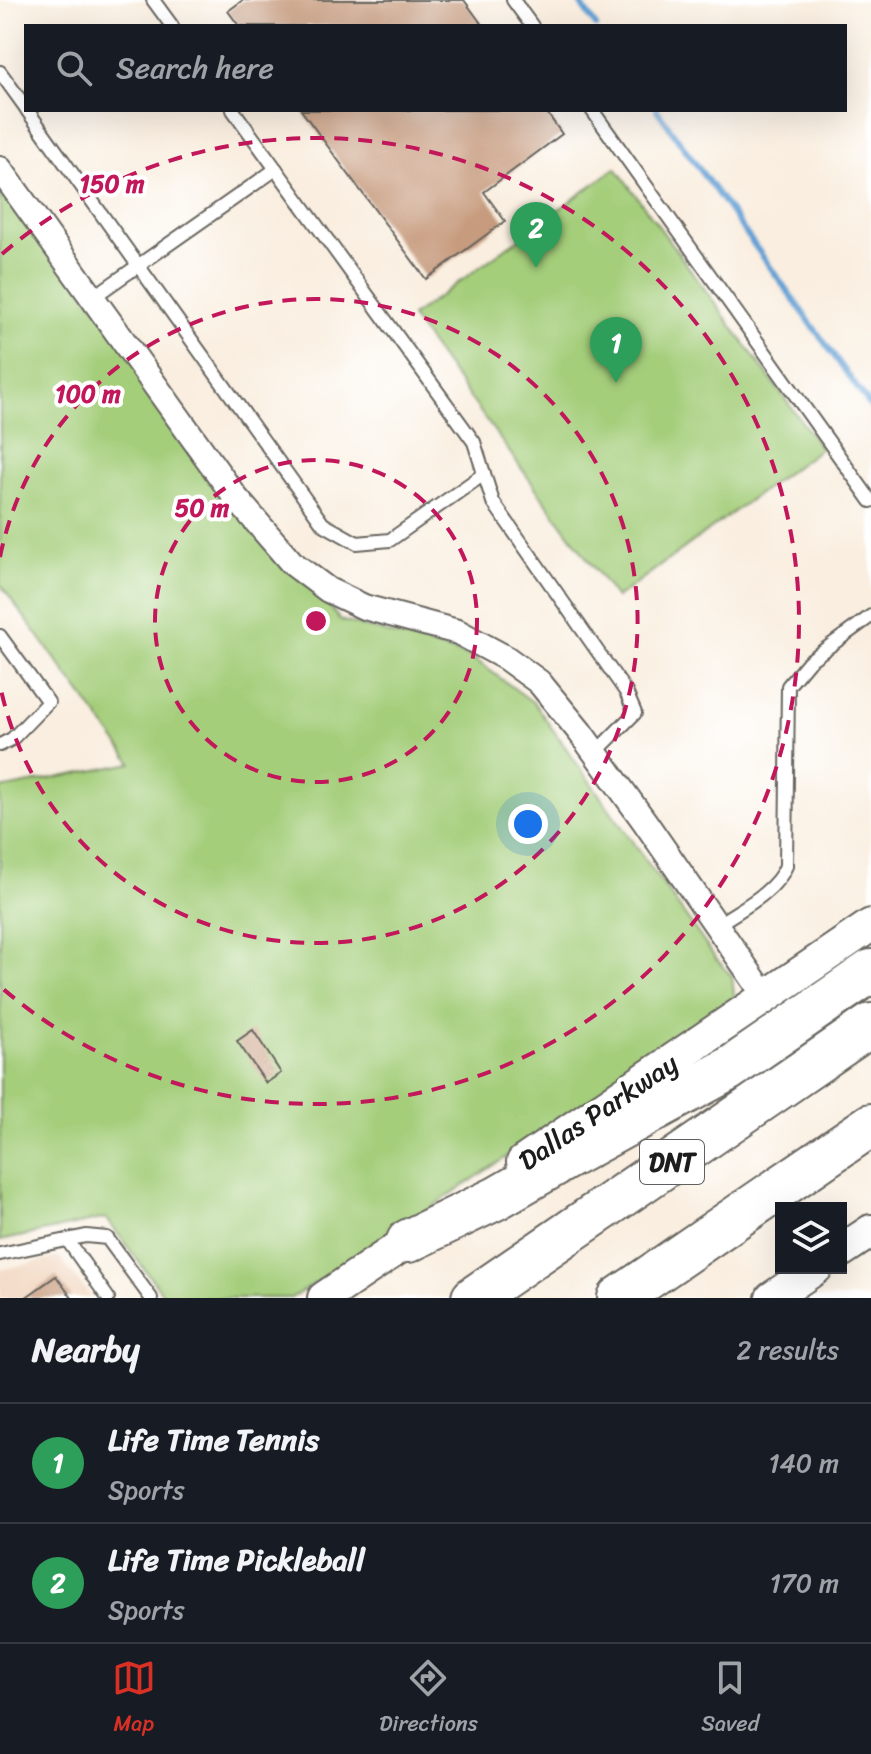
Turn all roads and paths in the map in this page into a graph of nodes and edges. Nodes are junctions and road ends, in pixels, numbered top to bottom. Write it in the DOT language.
graph roads {
  1 [pos="153,0"];
  2 [pos="513,0"];
  3 [pos="171,24"];
  4 [pos="531,24"];
  5 [pos="0,72"];
  6 [pos="24,105"];
  7 [pos="29,112"];
  8 [pos="234,112"];
  9 [pos="593,112"];
  10 [pos="0,169"];
  11 [pos="276,169"];
  12 [pos="139,266"];
  13 [pos="92,298"];
  14 [pos="484,474"];
  15 [pos="871,501"];
  16 [pos="871,616"];
  17 [pos="0,636"];
  18 [pos="0,745"];
  19 [pos="595,753"];
  20 [pos="717,925"];
  21 [pos="871,925"];
  22 [pos="871,971"];
  23 [pos="766,997"];
  24 [pos="871,1025"];
  25 [pos="871,1125"];
  26 [pos="871,1231"];
  27 [pos="68,1241"];
  28 [pos="408,1241"];
  29 [pos="847,1247"];
  30 [pos="0,1254"];
  31 [pos="807,1274"];
  32 [pos="108,1298"];
  33 [pos="151,1298"];
  34 [pos="324,1298"];
  35 [pos="473,1298"];
  36 [pos="619,1298"];
  37 [pos="772,1298"];
  1 -- 3 [label="lane"];
  2 -- 4 [label="lane"];
  5 -- 6 [label="lane"];
  7 -- 12 [label="lane"];
  8 -- 11 [label="lane"];
  9 -- 15 [label="lane"];
  10 -- 13 [label="street"];
  11 -- 12 [label="lane"];
  11 -- 14 [label="lane"];
  12 -- 13 [label="lane"];
  12 -- 14 [label="lane"];
  13 -- 19 [label="street"];
  14 -- 19 [label="lane"];
  16 -- 20 [label="lane"];
  17 -- 18 [label="lane"];
  19 -- 20 [label="street"];
  20 -- 23 [label="street"];
  21 -- 23 [label="main road, Dallas Parkway"];
  22 -- 28 [label="highway"];
  23 -- 28 [label="main road, Dallas Parkway"];
  24 -- 35 [label="highway, DNT"];
  25 -- 36 [label="highway"];
  26 -- 29 [label="main road"];
  27 -- 30 [label="lane"];
  27 -- 32 [label="lane"];
  27 -- 33 [label="lane"];
  28 -- 34 [label="main road, Dallas Parkway"];
  31 -- 37 [label="main road"];
}
